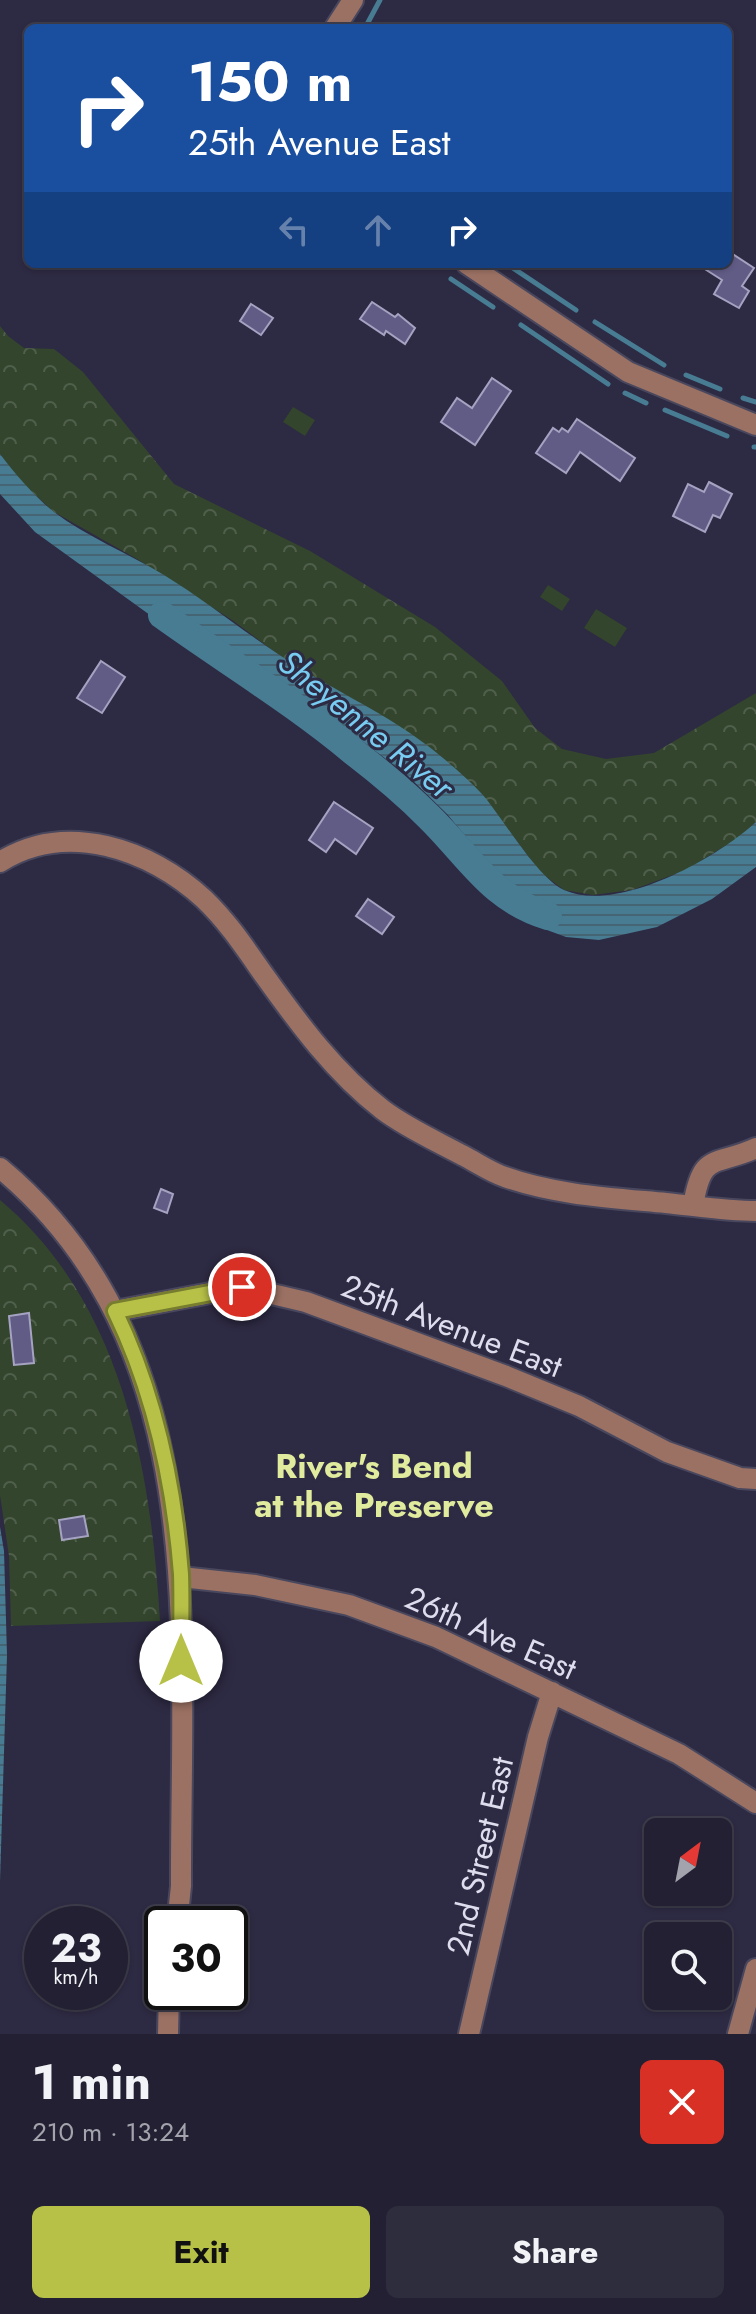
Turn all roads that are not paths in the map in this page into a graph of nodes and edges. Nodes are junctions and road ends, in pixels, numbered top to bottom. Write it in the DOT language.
graph roads {
  1 [pos="353,0"];
  2 [pos="338,24"];
  3 [pos="473,268"];
  4 [pos="756,425"];
  5 [pos="0,862"];
  6 [pos="756,1148"];
  7 [pos="0,1168"];
  8 [pos="693,1206"];
  9 [pos="756,1211"];
  10 [pos="115,1311"];
  11 [pos="756,1479"];
  12 [pos="181,1577"];
  13 [pos="552,1692"];
  14 [pos="756,1803"];
  15 [pos="179,1906"];
  16 [pos="756,1969"];
  17 [pos="169,2010"];
  18 [pos="168,2034"];
  19 [pos="469,2034"];
  20 [pos="738,2034"];
  1 -- 2 [label="street"];
  3 -- 4 [label="street"];
  5 -- 8 [label="street"];
  6 -- 8 [label="street"];
  7 -- 10 [label="street"];
  8 -- 9 [label="street"];
  10 -- 11 [label="street, 25th Avenue East"];
  10 -- 12 [label="street"];
  12 -- 13 [label="street, 26th Ave East"];
  12 -- 15 [label="street"];
  13 -- 14 [label="street, 26th Ave East"];
  13 -- 19 [label="street, 2nd Street East"];
  16 -- 20 [label="street"];
  17 -- 18 [label="street"];
}
